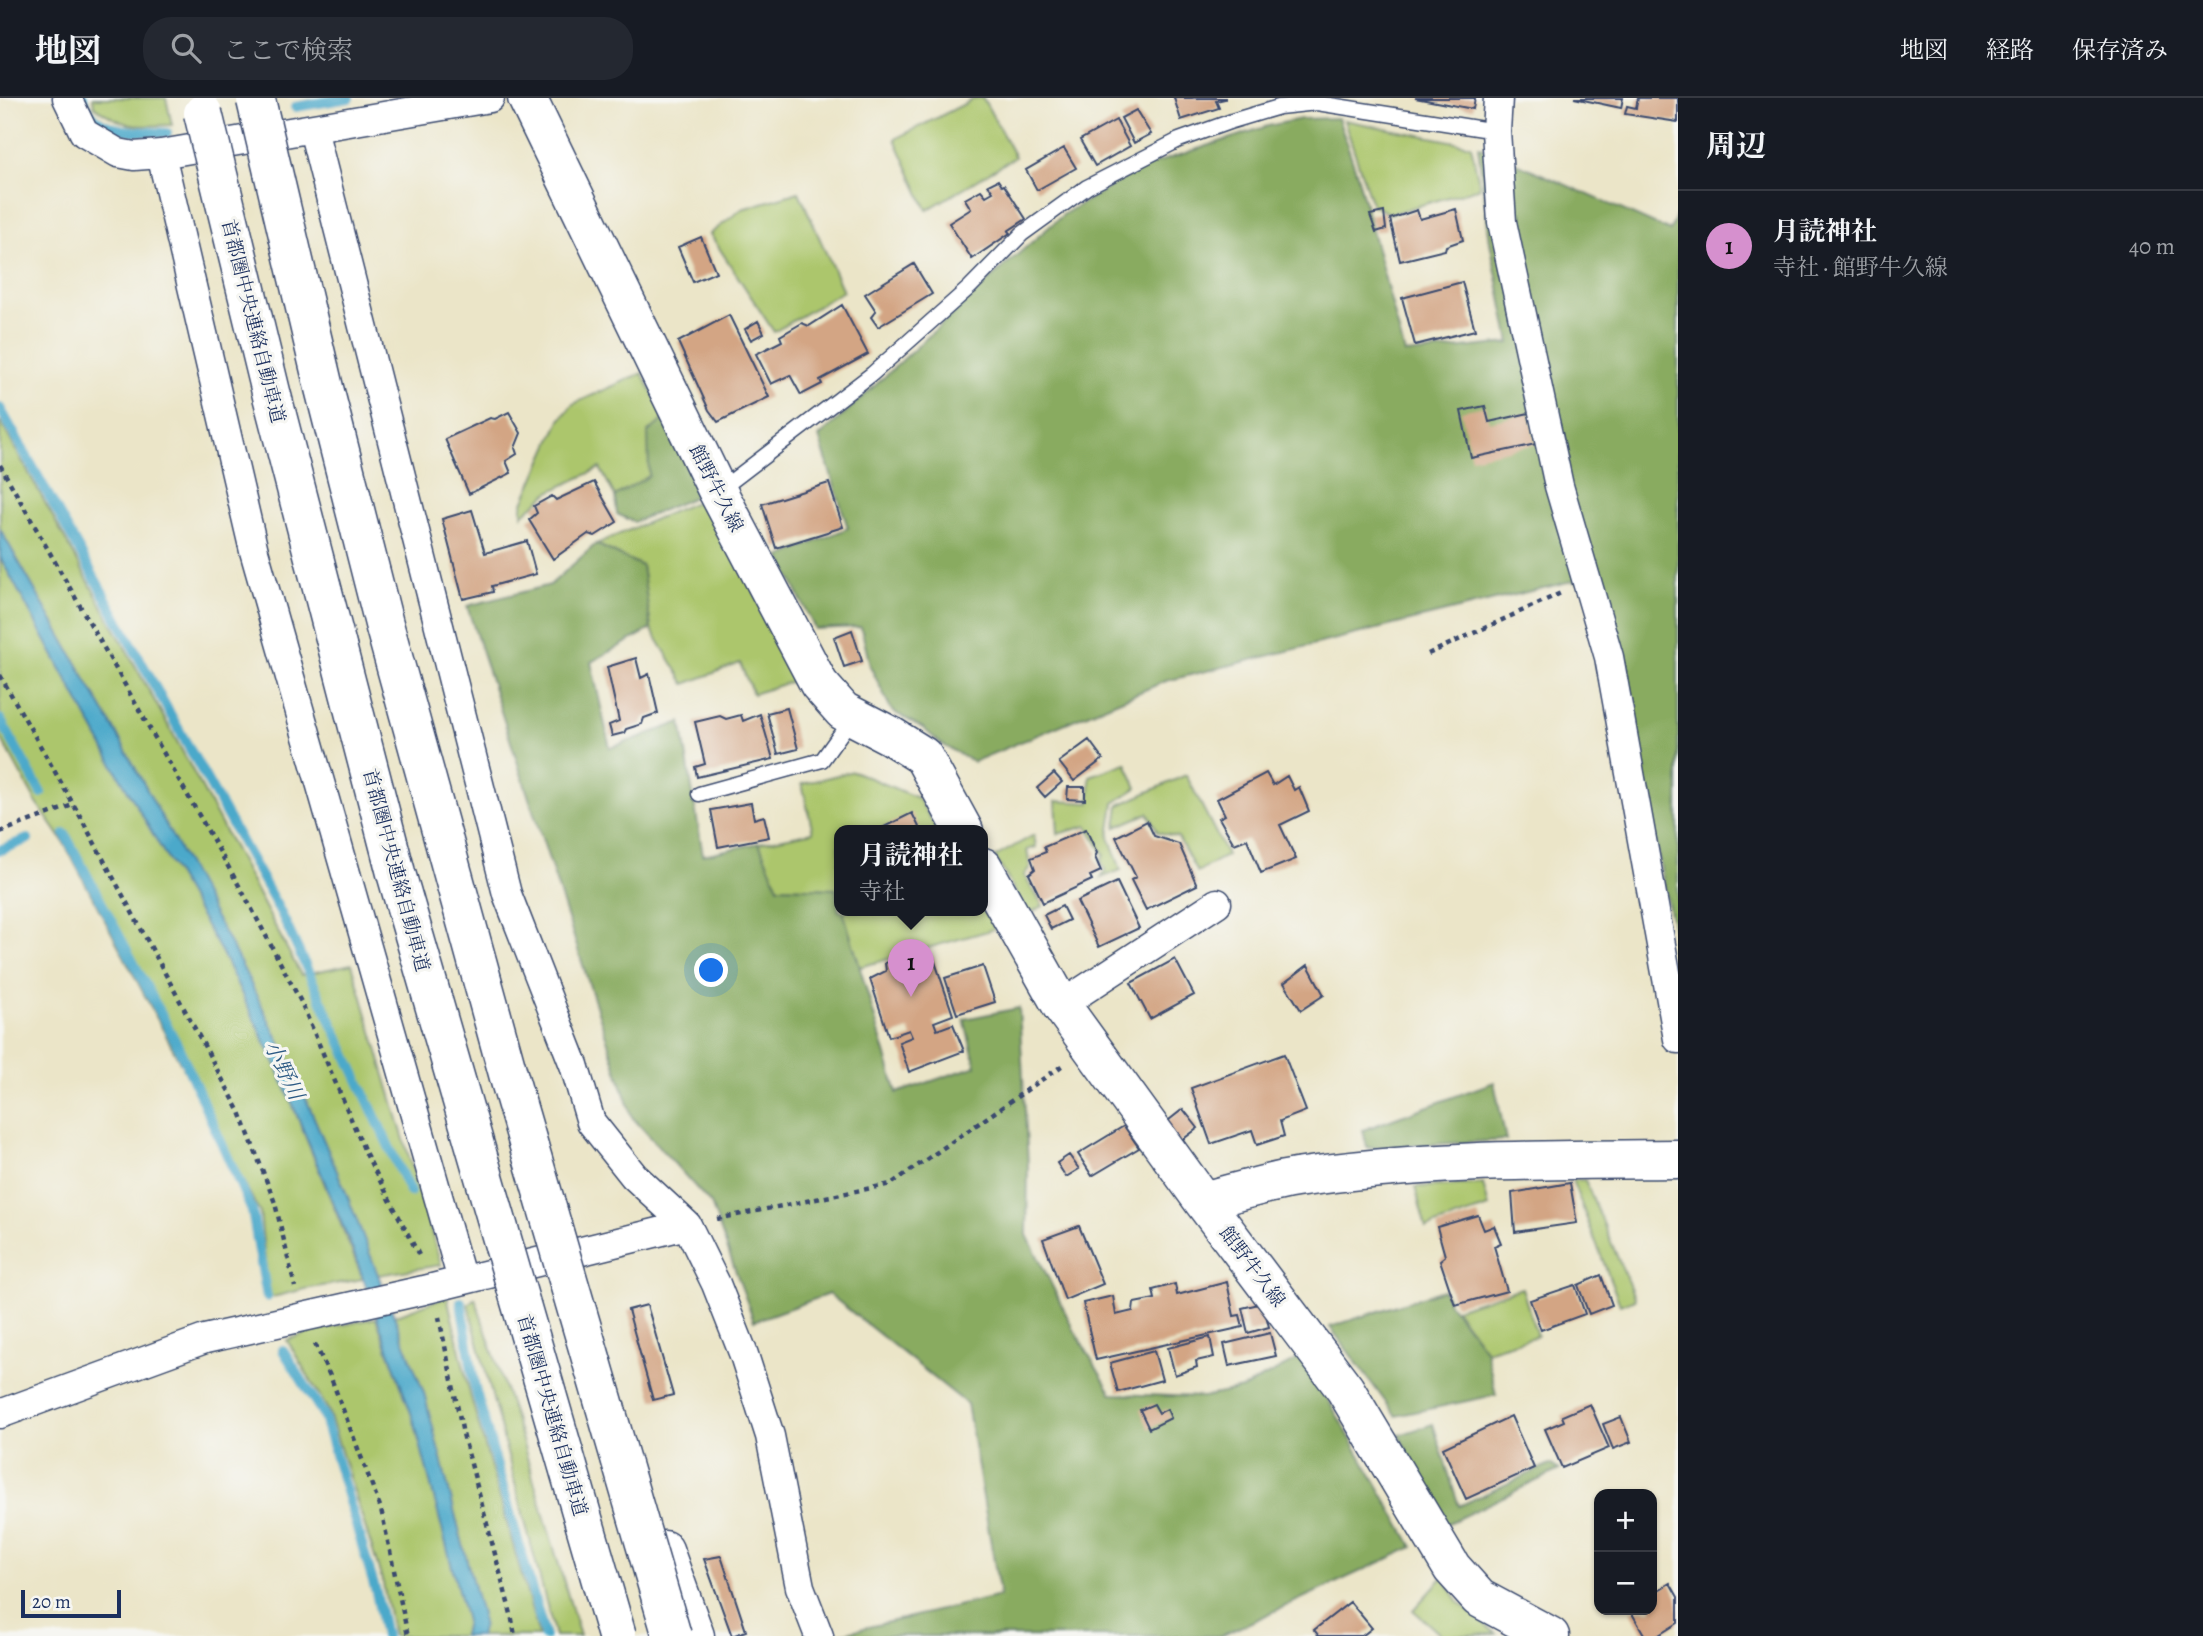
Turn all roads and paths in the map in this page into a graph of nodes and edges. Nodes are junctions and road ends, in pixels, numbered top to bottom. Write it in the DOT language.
graph roads {
  1 [pos="67,98"];
  2 [pos="490,98"];
  3 [pos="527,98"];
  4 [pos="1498,98"];
  5 [pos="256,99"];
  6 [pos="201,105"];
  7 [pos="313,130"];
  8 [pos="1496,131"];
  9 [pos="161,155"];
  10 [pos="0,465"];
  11 [pos="718,492"];
  12 [pos="1588,581"];
  13 [pos="1428,654"];
  14 [pos="0,675"];
  15 [pos="853,717"];
  16 [pos="699,794"];
  17 [pos="73,805"];
  18 [pos="961,825"];
  19 [pos="0,832"];
  20 [pos="988,876"];
  21 [pos="1217,903"];
  22 [pos="1061,1005"];
  23 [pos="1678,1039"];
  24 [pos="1089,1046"];
  25 [pos="1678,1159"];
  26 [pos="1203,1201"];
  27 [pos="687,1225"];
  28 [pos="462,1280"];
  29 [pos="428,1289"];
  30 [pos="577,1311"];
  31 [pos="313,1315"];
  32 [pos="0,1414"];
  33 [pos="408,1636"];
  34 [pos="515,1636"];
  35 [pos="617,1636"];
  36 [pos="672,1636"];
  37 [pos="695,1636"];
  38 [pos="819,1636"];
  39 [pos="1550,1636"];
  1 -- 9 [label="street"];
  2 -- 7 [label="street"];
  3 -- 11 [label="main road, 館野牛久線"];
  4 -- 8 [label="street"];
  5 -- 30 [label="main road, bridge"];
  6 -- 35 [label="main road, 首都圏中央連絡自動車道, bridge"];
  7 -- 9 [label="street"];
  7 -- 27 [label="street"];
  8 -- 11 [label="lane"];
  8 -- 12 [label="street"];
  9 -- 28 [label="street"];
  10 -- 29 [label="path"];
  11 -- 15 [label="main road, 館野牛久線"];
  12 -- 13 [label="path"];
  12 -- 23 [label="street"];
  14 -- 17 [label="path"];
  15 -- 16 [label="lane"];
  15 -- 18 [label="main road, 館野牛久線"];
  17 -- 19 [label="path"];
  17 -- 31 [label="path"];
  20 -- 22 [label="main road, 館野牛久線"];
  21 -- 22 [label="street"];
  22 -- 24 [label="main road, 館野牛久線"];
  24 -- 26 [label="main road, 館野牛久線"];
  24 -- 27 [label="path"];
  25 -- 26 [label="main road"];
  26 -- 39 [label="main road, 館野牛久線"];
  27 -- 28 [label="street"];
  27 -- 38 [label="street"];
  28 -- 29 [label="street"];
  29 -- 31 [label="street"];
  29 -- 34 [label="path"];
  30 -- 36 [label="main road, bridge"];
  30 -- 37 [label="main road, bridge"];
  31 -- 32 [label="street"];
  31 -- 33 [label="path"];
}
